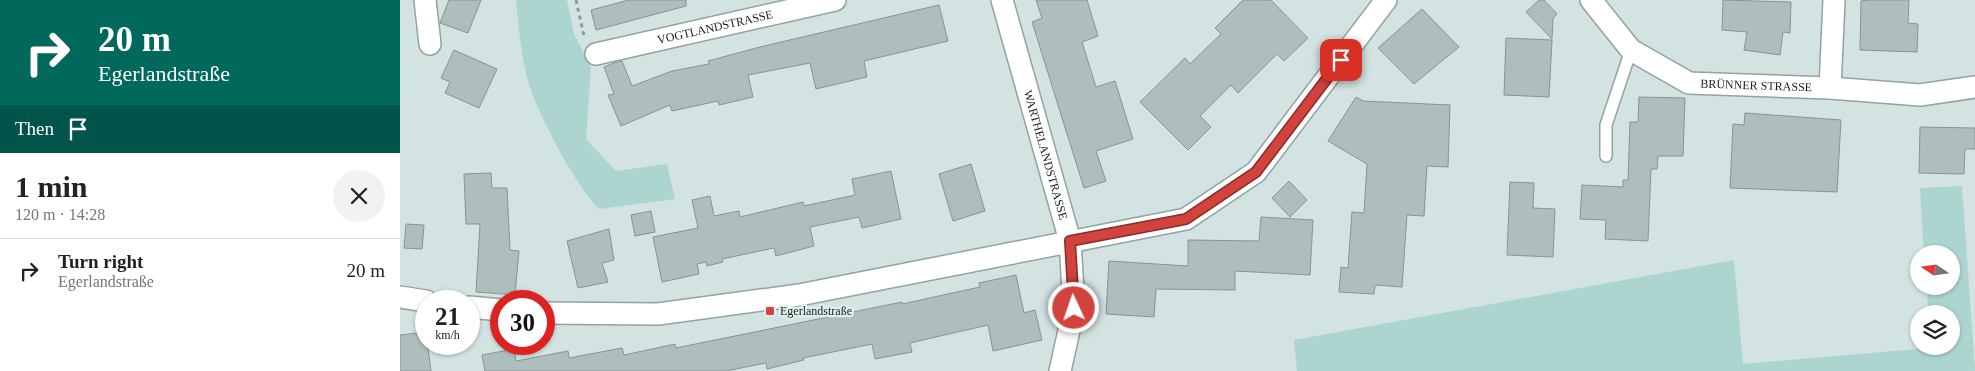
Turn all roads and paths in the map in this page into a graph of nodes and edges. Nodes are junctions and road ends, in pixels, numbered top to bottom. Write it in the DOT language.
graph roads {
  1 [pos="425,0"];
  2 [pos="576,0"];
  3 [pos="835,0"];
  4 [pos="1002,0"];
  5 [pos="1386,0"];
  6 [pos="1591,0"];
  7 [pos="1834,0"];
  8 [pos="430,44"];
  9 [pos="1631,50"];
  10 [pos="596,54"];
  11 [pos="1975,87"];
  12 [pos="1830,88"];
  13 [pos="1606,156"];
  14 [pos="1070,241"];
  15 [pos="400,297"];
  16 [pos="415,299"];
  17 [pos="555,313"];
  18 [pos="1060,371"];
  1 -- 8 [label="street"];
  2 -- 10 [label="path"];
  3 -- 10 [label="street, VOGTLANDSTRASSE"];
  4 -- 14 [label="street, WARTHELANDSTRASSE"];
  5 -- 14 [label="street"];
  6 -- 9 [label="street, BRÜNNER STRASSE"];
  7 -- 12 [label="street, BRÜNNER STRASSE"];
  9 -- 12 [label="street, BRÜNNER STRASSE"];
  9 -- 13 [label="lane"];
  11 -- 12 [label="street, BRÜNNER STRASSE"];
  14 -- 17 [label="street"];
  14 -- 18 [label="street, WARTHELANDSTRASSE"];
  15 -- 16 [label="street"];
}
